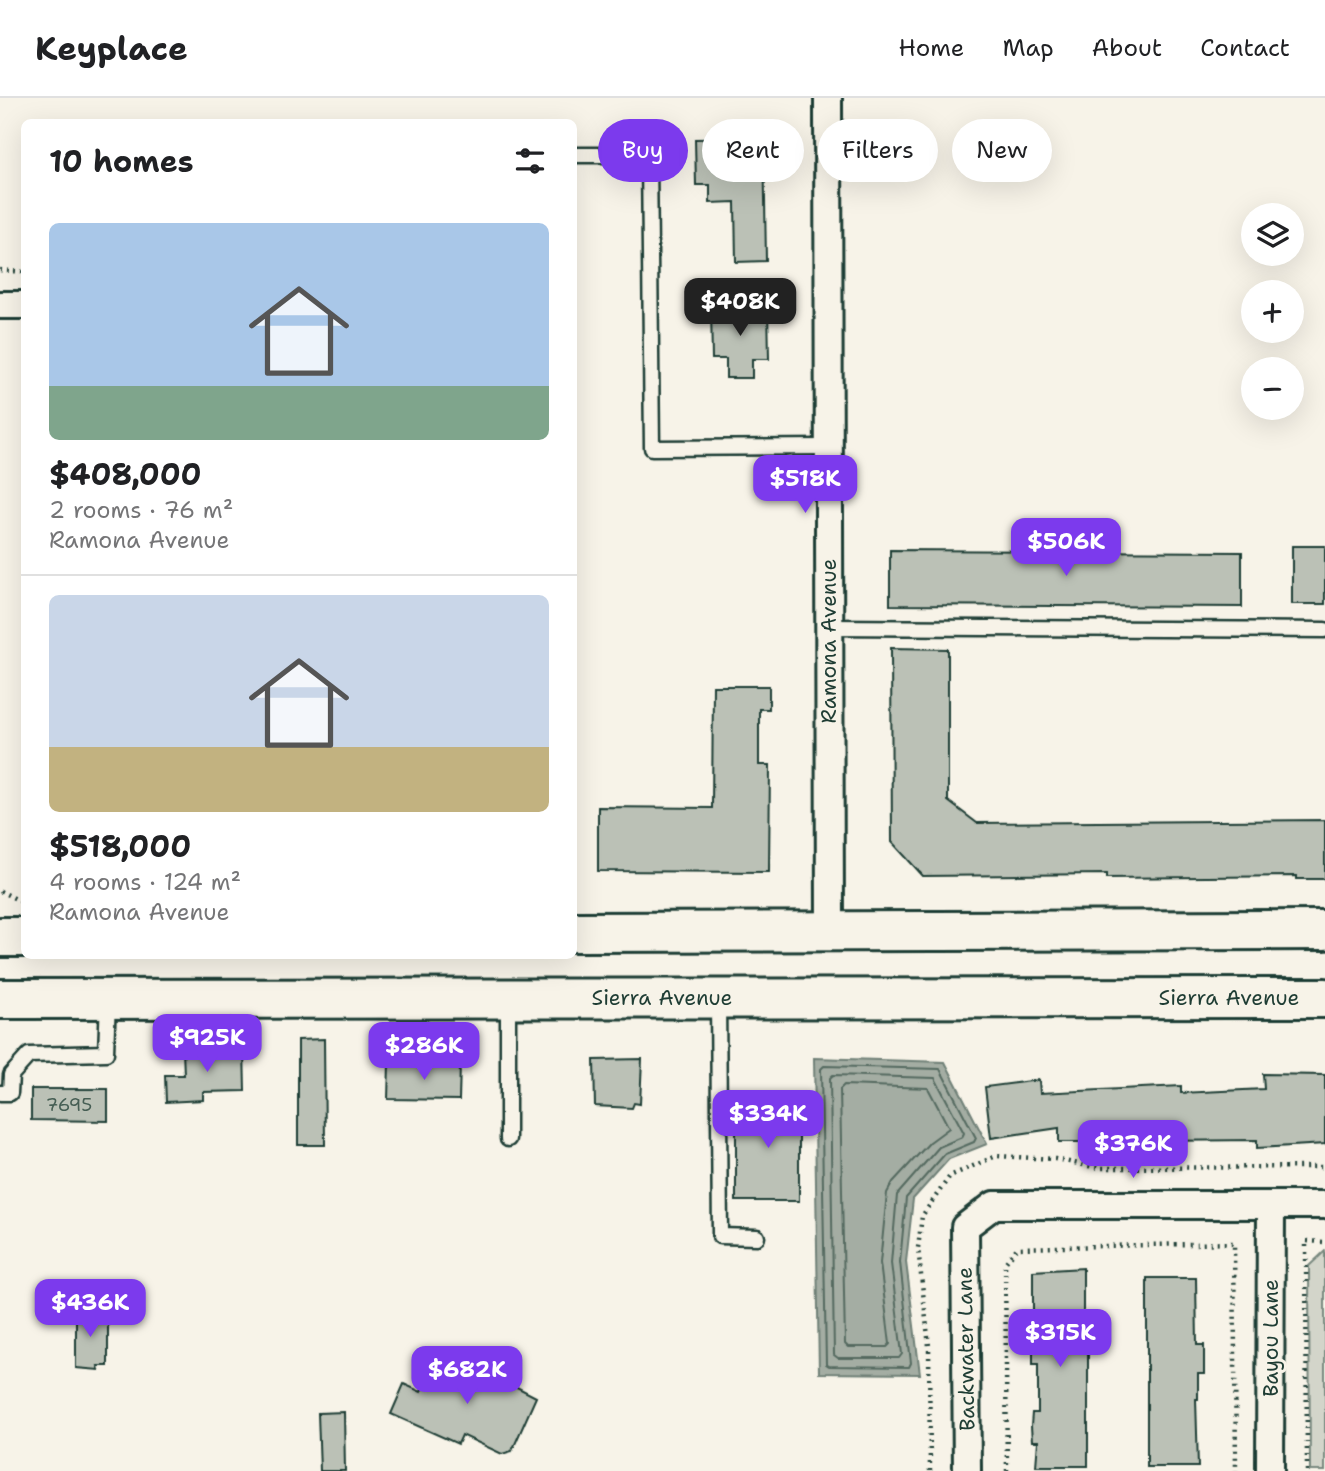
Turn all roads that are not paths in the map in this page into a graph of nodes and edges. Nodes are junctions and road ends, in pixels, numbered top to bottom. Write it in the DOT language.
graph roads {
  1 [pos="828,98"];
  2 [pos="577,155"];
  3 [pos="0,305"];
  4 [pos="21,305"];
  5 [pos="829,447"];
  6 [pos="828,628"];
  7 [pos="1325,630"];
  8 [pos="1325,930"];
  9 [pos="577,932"];
  10 [pos="830,932"];
  11 [pos="0,937"];
  12 [pos="21,937"];
  13 [pos="108,998"];
  14 [pos="718,998"];
  15 [pos="1325,998"];
  16 [pos="0,999"];
  17 [pos="508,999"];
  18 [pos="0,1093"];
  19 [pos="508,1139"];
  20 [pos="1271,1205"];
  21 [pos="1325,1205"];
  22 [pos="757,1237"];
  23 [pos="967,1471"];
  24 [pos="1270,1471"];
  1 -- 5 [label="street, Ramona Avenue"];
  2 -- 5 [label="lane"];
  3 -- 4 [label="street"];
  5 -- 6 [label="street, Ramona Avenue"];
  6 -- 7 [label="lane"];
  6 -- 10 [label="street, Ramona Avenue"];
  8 -- 10 [label="main road"];
  9 -- 10 [label="main road"];
  11 -- 12 [label="main road"];
  13 -- 16 [label="main road, Sierra Avenue"];
  13 -- 17 [label="main road, Sierra Avenue"];
  13 -- 18 [label="lane"];
  14 -- 15 [label="main road, Sierra Avenue"];
  14 -- 17 [label="main road, Sierra Avenue"];
  14 -- 22 [label="lane"];
  17 -- 19 [label="lane"];
  20 -- 21 [label="street"];
  20 -- 23 [label="street, Backwater Lane"];
  20 -- 24 [label="street, Bayou Lane"];
}
